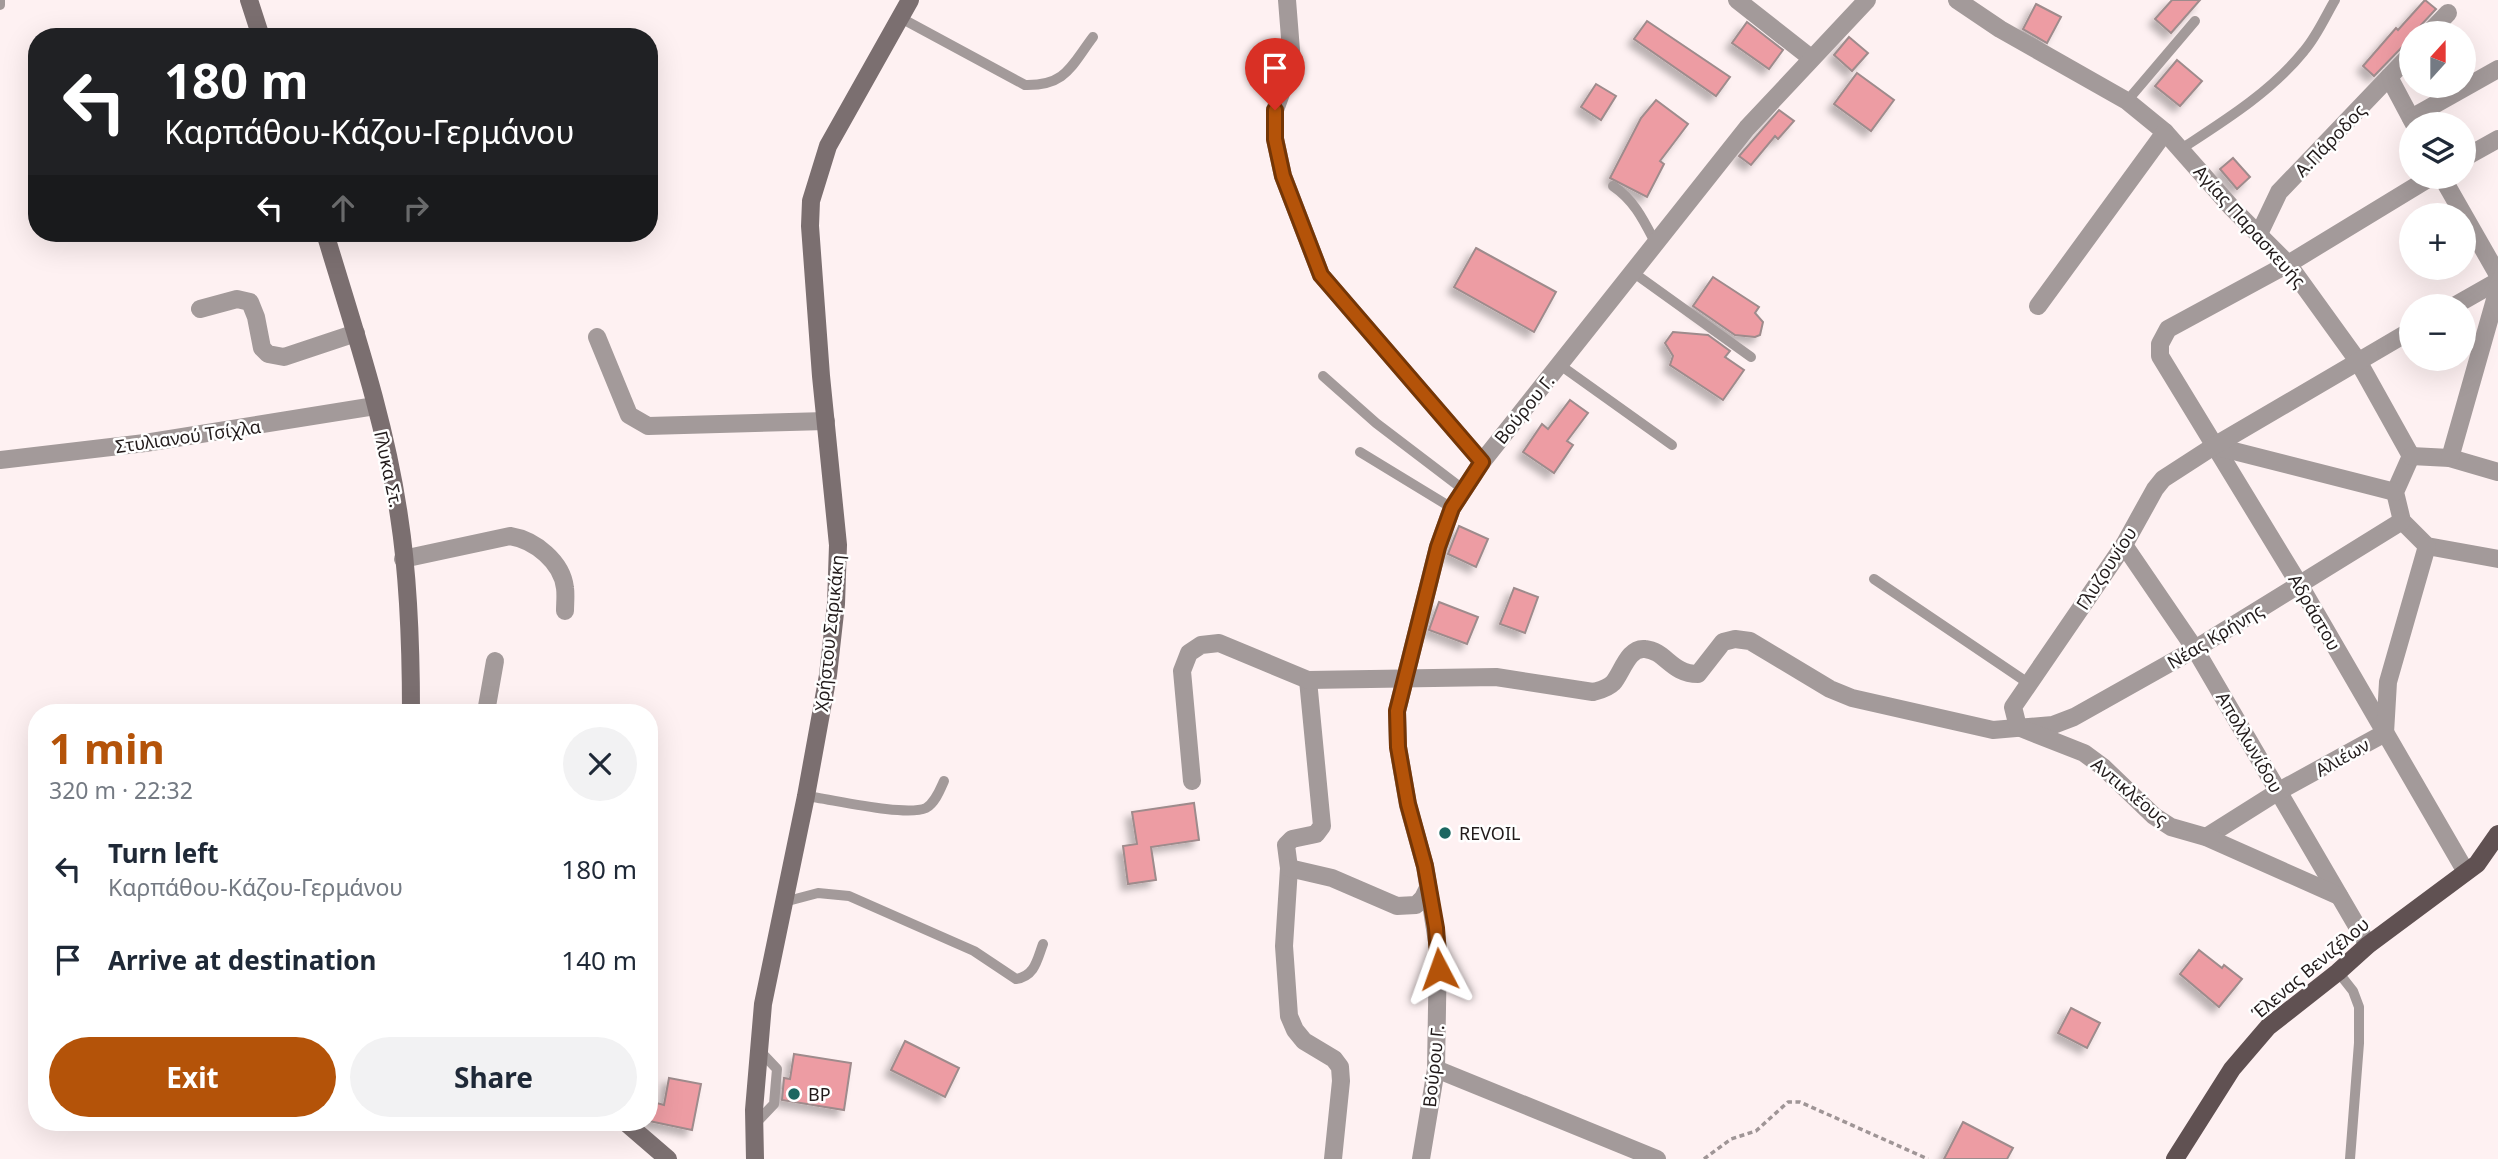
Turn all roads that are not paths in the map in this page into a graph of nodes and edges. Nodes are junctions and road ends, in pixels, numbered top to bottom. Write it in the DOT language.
graph roads {
  1 [pos="0,0"];
  2 [pos="249,0"];
  3 [pos="910,0"];
  4 [pos="1287,0"];
  5 [pos="1737,0"];
  6 [pos="1867,0"];
  7 [pos="1957,0"];
  8 [pos="2335,0"];
  9 [pos="0,5"];
  10 [pos="2448,13"];
  11 [pos="899,17"];
  12 [pos="2195,21"];
  13 [pos="2440,21"];
  14 [pos="258,28"];
  15 [pos="1093,37"];
  16 [pos="1811,58"];
  17 [pos="2399,67"];
  18 [pos="2498,69"];
  19 [pos="2389,78"];
  20 [pos="2127,101"];
  21 [pos="2408,112"];
  22 [pos="2428,112"];
  23 [pos="2165,132"];
  24 [pos="2498,139"];
  25 [pos="2181,149"];
  26 [pos="2476,151"];
  27 [pos="1613,186"];
  28 [pos="2411,189"];
  29 [pos="2449,189"];
  30 [pos="2259,234"];
  31 [pos="328,242"];
  32 [pos="1657,244"];
  33 [pos="2288,264"];
  34 [pos="1634,273"];
  35 [pos="2498,275"];
  36 [pos="2498,281"];
  37 [pos="2498,289"];
  38 [pos="2475,294"];
  39 [pos="2038,306"];
  40 [pos="201,309"];
  41 [pos="356,333"];
  42 [pos="597,337"];
  43 [pos="2399,337"];
  44 [pos="1751,357"];
  45 [pos="2358,361"];
  46 [pos="1560,365"];
  47 [pos="1322,376"];
  48 [pos="375,406"];
  49 [pos="826,421"];
  50 [pos="1672,445"];
  51 [pos="2214,446"];
  52 [pos="1360,452"];
  53 [pos="2411,456"];
  54 [pos="2450,458"];
  55 [pos="0,460"];
  56 [pos="1482,462"];
  57 [pos="2498,472"];
  58 [pos="1464,491"];
  59 [pos="2395,492"];
  60 [pos="1452,508"];
  61 [pos="2402,521"];
  62 [pos="2124,545"];
  63 [pos="2427,545"];
  64 [pos="403,559"];
  65 [pos="2498,559"];
  66 [pos="1874,579"];
  67 [pos="2299,584"];
  68 [pos="565,611"];
  69 [pos="2195,649"];
  70 [pos="495,661"];
  71 [pos="1404,678"];
  72 [pos="1308,680"];
  73 [pos="2028,683"];
  74 [pos="411,704"];
  75 [pos="487,704"];
  76 [pos="2018,727"];
  77 [pos="2385,733"];
  78 [pos="944,781"];
  79 [pos="1192,781"];
  80 [pos="2278,792"];
  81 [pos="806,796"];
  82 [pos="2498,834"];
  83 [pos="2206,837"];
  84 [pos="1289,868"];
  85 [pos="2466,872"];
  86 [pos="1428,888"];
  87 [pos="2339,896"];
  88 [pos="784,902"];
  89 [pos="1044,944"];
  90 [pos="2368,945"];
  91 [pos="2338,972"];
  92 [pos="1436,1069"];
  93 [pos="635,1131"];
  94 [pos="668,1159"];
  95 [pos="755,1159"];
  96 [pos="1333,1159"];
  97 [pos="1421,1159"];
  98 [pos="1657,1159"];
  99 [pos="2175,1159"];
  100 [pos="2350,1159"];
  1 -- 9 [label="lane"];
  2 -- 14 [label="main road"];
  3 -- 11 [label="main road, Χρήστου Σαρικάκη"];
  4 -- 56 [label="street"];
  5 -- 16 [label="street"];
  6 -- 16 [label="street, Βούρου Γ."];
  7 -- 20 [label="street, Αγίας Παρασκευής"];
  8 -- 25 [label="lane"];
  10 -- 13 [label="street"];
  11 -- 15 [label="lane"];
  11 -- 49 [label="main road, Χρήστου Σαρικάκη"];
  12 -- 20 [label="lane"];
  16 -- 32 [label="street, Βούρου Γ."];
  17 -- 19 [label="street, Α.Πάροδος"];
  18 -- 22 [label="street"];
  19 -- 21 [label="street"];
  19 -- 30 [label="street, Α.Πάροδος"];
  20 -- 23 [label="street, Αγίας Παρασκευής"];
  23 -- 25 [label="street, Αγίας Παρασκευής"];
  23 -- 39 [label="street"];
  24 -- 26 [label="street"];
  25 -- 30 [label="street, Αγίας Παρασκευής"];
  27 -- 32 [label="lane"];
  28 -- 33 [label="street"];
  29 -- 35 [label="street"];
  30 -- 33 [label="street, Αγίας Παρασκευής"];
  31 -- 41 [label="main road, Γλυκα Στ."];
  32 -- 34 [label="street, Βούρου Γ."];
  33 -- 45 [label="street, Αγίας Παρασκευής"];
  33 -- 51 [label="street, Αδράστου"];
  34 -- 44 [label="lane"];
  34 -- 46 [label="street, Βούρου Γ."];
  36 -- 38 [label="street"];
  37 -- 54 [label="street"];
  40 -- 41 [label="street"];
  41 -- 48 [label="main road, Γλυκα Στ."];
  42 -- 49 [label="street"];
  43 -- 45 [label="street, Γλυζουνίου"];
  45 -- 51 [label="street, Γλυζουνίου"];
  45 -- 53 [label="street, Αγίας Παρασκευής"];
  46 -- 50 [label="lane"];
  46 -- 56 [label="street, Βούρου Γ."];
  47 -- 58 [label="lane"];
  48 -- 55 [label="street, Στυλιανού Τσίχλα"];
  48 -- 64 [label="main road, Γλυκα Στ."];
  49 -- 81 [label="main road, Χρήστου Σαρικάκη"];
  51 -- 59 [label="street"];
  51 -- 62 [label="street, Γλυζουνίου"];
  51 -- 67 [label="street, Αδράστου"];
  52 -- 60 [label="lane"];
  53 -- 54 [label="street"];
  53 -- 59 [label="street"];
  54 -- 57 [label="street"];
  56 -- 58 [label="street, Βούρου Γ."];
  58 -- 60 [label="street, Βούρου Γ."];
  59 -- 61 [label="street"];
  60 -- 71 [label="street, Βούρου Γ."];
  61 -- 63 [label="street"];
  61 -- 67 [label="street, Νέας Κρήνης"];
  62 -- 69 [label="street, Απολλωνίδου"];
  62 -- 73 [label="street, Γλυζουνίου"];
  63 -- 65 [label="street"];
  63 -- 77 [label="street, Αλιέων"];
  64 -- 68 [label="street"];
  64 -- 74 [label="main road, Γλυκα Στ."];
  66 -- 73 [label="lane"];
  67 -- 69 [label="street, Νέας Κρήνης"];
  67 -- 77 [label="street, Αδράστου"];
  69 -- 76 [label="street, Νέας Κρήνης"];
  69 -- 80 [label="street, Απολλωνίδου"];
  70 -- 75 [label="street"];
  71 -- 72 [label="street"];
  71 -- 76 [label="street, Νέας Κρήνης"];
  71 -- 86 [label="street, Βούρου Γ."];
  72 -- 79 [label="street"];
  72 -- 84 [label="street"];
  73 -- 76 [label="street, Γλυζουνίου"];
  76 -- 83 [label="street, Αντικλέους"];
  77 -- 80 [label="street, Αλιέων"];
  77 -- 85 [label="street, Αδράστου"];
  78 -- 81 [label="lane"];
  80 -- 83 [label="street, Αλιέων"];
  80 -- 87 [label="street, Απολλωνίδου"];
  81 -- 88 [label="main road, Χρήστου Σαρικάκη"];
  82 -- 85 [label="main road, Έλενας Βενιζέλου"];
  83 -- 87 [label="street, Αντικλέους"];
  84 -- 86 [label="street"];
  84 -- 96 [label="street"];
  85 -- 90 [label="main road, Έλενας Βενιζέλου"];
  86 -- 92 [label="street, Βούρου Γ."];
  87 -- 90 [label="street, Απολλωνίδου"];
  88 -- 89 [label="lane"];
  88 -- 95 [label="main road, Χρήστου Σαρικάκη"];
  90 -- 91 [label="main road, Έλενας Βενιζέλου"];
  91 -- 99 [label="main road, Έλενας Βενιζέλου"];
  91 -- 100 [label="lane"];
  92 -- 97 [label="street, Βούρου Γ."];
  92 -- 98 [label="street"];
  93 -- 94 [label="main road"];
}
